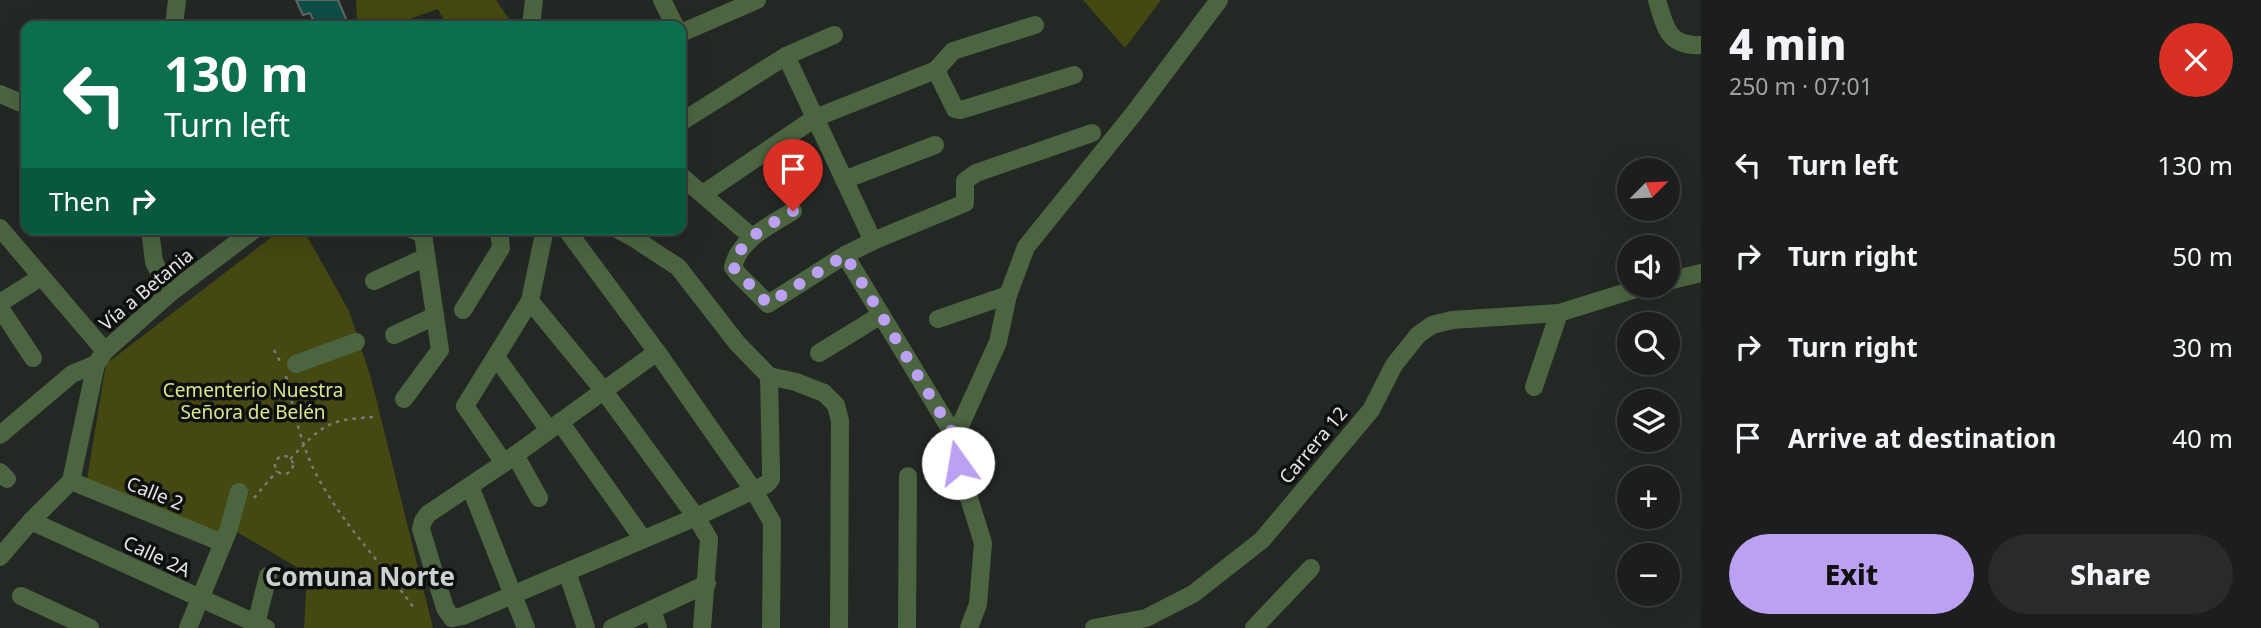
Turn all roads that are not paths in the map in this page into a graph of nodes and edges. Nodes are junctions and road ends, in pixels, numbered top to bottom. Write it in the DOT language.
graph roads {
  1 [pos="177,0"];
  2 [pos="534,0"];
  3 [pos="662,0"];
  4 [pos="757,0"];
  5 [pos="1219,0"];
  6 [pos="1657,0"];
  7 [pos="732,4"];
  8 [pos="175,21"];
  9 [pos="532,21"];
  10 [pos="672,21"];
  11 [pos="1035,25"];
  12 [pos="686,30"];
  13 [pos="834,35"];
  14 [pos="1701,45"];
  15 [pos="786,56"];
  16 [pos="936,70"];
  17 [pos="1074,75"];
  18 [pos="0,94"];
  19 [pos="21,103"];
  20 [pos="816,118"];
  21 [pos="686,119"];
  22 [pos="1092,133"];
  23 [pos="935,145"];
  24 [pos="686,180"];
  25 [pos="844,180"];
  26 [pos="703,194"];
  27 [pos="793,211"];
  28 [pos="0,228"];
  29 [pos="151,235"];
  30 [pos="247,235"];
  31 [pos="423,235"];
  32 [pos="500,235"];
  33 [pos="544,235"];
  34 [pos="570,235"];
  35 [pos="628,235"];
  36 [pos="752,237"];
  37 [pos="873,241"];
  38 [pos="845,255"];
  39 [pos="426,257"];
  40 [pos="1701,273"];
  41 [pos="41,277"];
  42 [pos="1680,278"];
  43 [pos="374,281"];
  44 [pos="170,293"];
  45 [pos="1008,295"];
  46 [pos="1617,295"];
  47 [pos="530,301"];
  48 [pos="0,306"];
  49 [pos="463,310"];
  50 [pos="1559,313"];
  51 [pos="881,314"];
  52 [pos="435,316"];
  53 [pos="938,319"];
  54 [pos="394,335"];
  55 [pos="356,342"];
  56 [pos="657,352"];
  57 [pos="819,353"];
  58 [pos="101,357"];
  59 [pos="496,357"];
  60 [pos="33,358"];
  61 [pos="296,364"];
  62 [pos="769,376"];
  63 [pos="1534,387"];
  64 [pos="604,391"];
  65 [pos="404,399"];
  66 [pos="555,426"];
  67 [pos="3,427"];
  68 [pos="955,437"];
  69 [pos="510,459"];
  70 [pos="908,476"];
  71 [pos="71,481"];
  72 [pos="470,486"];
  73 [pos="754,491"];
  74 [pos="246,495"];
  75 [pos="539,498"];
  76 [pos="696,517"];
  77 [pos="31,521"];
  78 [pos="643,539"];
  79 [pos="223,543"];
  80 [pos="0,557"];
  81 [pos="1311,568"];
  82 [pos="567,572"];
  83 [pos="268,576"];
  84 [pos="707,584"];
  85 [pos="514,594"];
  86 [pos="21,596"];
  87 [pos="200,598"];
  88 [pos="652,610"];
  89 [pos="465,622"];
  90 [pos="1148,623"];
  91 [pos="259,627"];
  92 [pos="90,628"];
  93 [pos="188,628"];
  94 [pos="526,628"];
  95 [pos="586,628"];
  96 [pos="612,628"];
  97 [pos="659,628"];
  98 [pos="702,628"];
  99 [pos="771,628"];
  100 [pos="839,628"];
  101 [pos="906,628"];
  102 [pos="969,628"];
  103 [pos="1094,628"];
  104 [pos="1254,628"];
  1 -- 8 [label="street"];
  2 -- 9 [label="street"];
  3 -- 10 [label="street"];
  4 -- 7 [label="street"];
  5 -- 45 [label="street"];
  6 -- 14 [label="street"];
  7 -- 12 [label="street"];
  11 -- 16 [label="street"];
  13 -- 15 [label="street"];
  15 -- 20 [label="street"];
  15 -- 21 [label="street"];
  16 -- 17 [label="street"];
  16 -- 20 [label="street"];
  18 -- 19 [label="street"];
  20 -- 25 [label="street"];
  20 -- 26 [label="street"];
  22 -- 37 [label="street"];
  23 -- 25 [label="street"];
  24 -- 26 [label="street"];
  25 -- 37 [label="street"];
  26 -- 36 [label="street"];
  27 -- 36 [label="street"];
  28 -- 41 [label="street"];
  29 -- 44 [label="street"];
  30 -- 44 [label="street, Vía a Betania"];
  31 -- 39 [label="street"];
  32 -- 49 [label="street"];
  33 -- 47 [label="street"];
  34 -- 56 [label="street"];
  35 -- 62 [label="street"];
  36 -- 38 [label="street"];
  37 -- 38 [label="street"];
  38 -- 51 [label="street"];
  39 -- 43 [label="street"];
  39 -- 52 [label="street"];
  40 -- 42 [label="street"];
  41 -- 48 [label="street"];
  41 -- 58 [label="street"];
  44 -- 58 [label="street, Vía a Betania"];
  45 -- 53 [label="street"];
  45 -- 68 [label="street"];
  46 -- 50 [label="street, Carrera 12"];
  47 -- 59 [label="street"];
  47 -- 64 [label="street"];
  48 -- 60 [label="street"];
  50 -- 63 [label="street"];
  50 -- 90 [label="street, Carrera 12"];
  51 -- 57 [label="street"];
  51 -- 68 [label="street"];
  52 -- 54 [label="street"];
  52 -- 65 [label="street"];
  55 -- 61 [label="street"];
  56 -- 64 [label="street"];
  56 -- 73 [label="street"];
  58 -- 67 [label="street"];
  58 -- 71 [label="street"];
  59 -- 66 [label="street"];
  59 -- 69 [label="street"];
  62 -- 73 [label="street"];
  62 -- 100 [label="street"];
  64 -- 66 [label="street"];
  64 -- 76 [label="street"];
  66 -- 69 [label="street"];
  66 -- 78 [label="street"];
  68 -- 102 [label="street"];
  69 -- 72 [label="street"];
  69 -- 75 [label="street"];
  70 -- 101 [label="street"];
  71 -- 77 [label="street"];
  71 -- 79 [label="street, Calle 2"];
  72 -- 85 [label="street"];
  72 -- 89 [label="street"];
  73 -- 76 [label="street"];
  73 -- 99 [label="street"];
  74 -- 79 [label="street"];
  76 -- 78 [label="street"];
  76 -- 84 [label="street"];
  77 -- 80 [label="street"];
  77 -- 87 [label="street, Calle 2A"];
  78 -- 82 [label="street"];
  79 -- 87 [label="street"];
  81 -- 104 [label="street"];
  82 -- 85 [label="street"];
  82 -- 95 [label="street"];
  83 -- 91 [label="street"];
  84 -- 88 [label="street"];
  84 -- 98 [label="street"];
  85 -- 89 [label="street"];
  85 -- 94 [label="street"];
  86 -- 92 [label="street"];
  87 -- 91 [label="street, Calle 2A"];
  87 -- 93 [label="street"];
  88 -- 96 [label="street"];
  88 -- 97 [label="street"];
  90 -- 103 [label="street, Carrera 12"];
}
